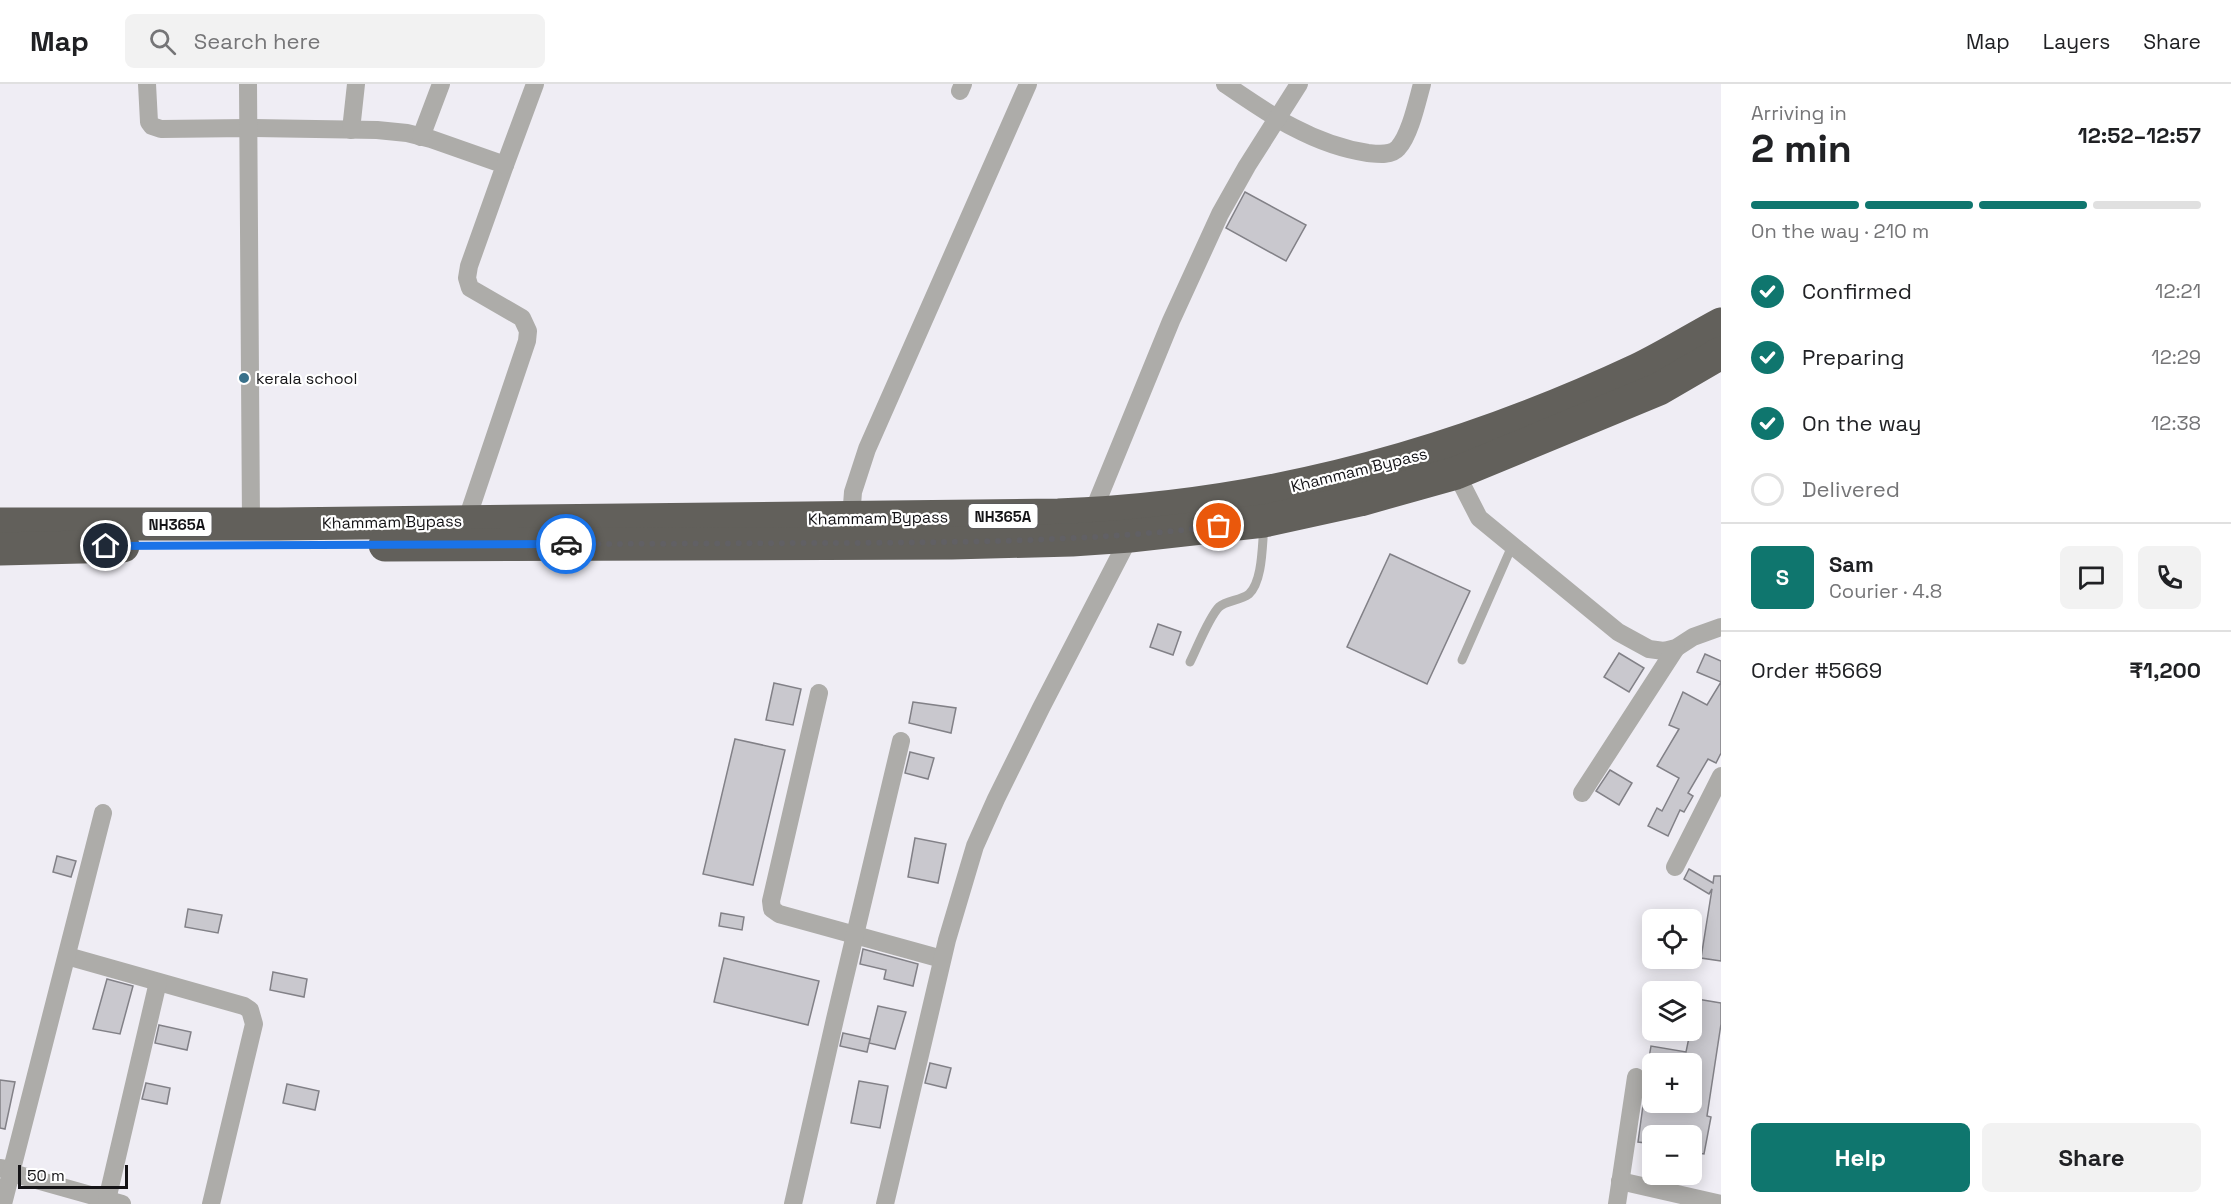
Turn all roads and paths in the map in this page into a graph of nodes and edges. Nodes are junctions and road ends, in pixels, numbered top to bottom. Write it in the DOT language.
graph roads {
  1 [pos="147,84"];
  2 [pos="248,84"];
  3 [pos="356,84"];
  4 [pos="441,84"];
  5 [pos="535,84"];
  6 [pos="1028,84"];
  7 [pos="1225,84"];
  8 [pos="1299,84"];
  9 [pos="1422,84"];
  10 [pos="1276,120"];
  11 [pos="248,128"];
  12 [pos="351,130"];
  13 [pos="421,137"];
  14 [pos="505,165"];
  15 [pos="1721,324"];
  16 [pos="1721,353"];
  17 [pos="1456,473"];
  18 [pos="1092,514"];
  19 [pos="851,518"];
  20 [pos="1264,521"];
  21 [pos="466,522"];
  22 [pos="0,524"];
  23 [pos="937,530"];
  24 [pos="251,534"];
  25 [pos="105,535"];
  26 [pos="1130,536"];
  27 [pos="1512,546"];
  28 [pos="0,549"];
  29 [pos="1721,627"];
  30 [pos="1676,648"];
  31 [pos="1462,660"];
  32 [pos="1190,662"];
  33 [pos="819,693"];
  34 [pos="901,741"];
  35 [pos="1721,776"];
  36 [pos="1582,793"];
  37 [pos="104,813"];
  38 [pos="1675,867"];
  39 [pos="855,935"];
  40 [pos="67,956"];
  41 [pos="942,959"];
  42 [pos="158,982"];
  43 [pos="1636,1077"];
  44 [pos="5,1170"];
  45 [pos="1620,1181"];
  46 [pos="115,1202"];
  47 [pos="1721,1203"];
  48 [pos="3,1204"];
  49 [pos="211,1204"];
  50 [pos="794,1204"];
  51 [pos="885,1204"];
  52 [pos="1617,1204"];
  1 -- 11 [label="street"];
  2 -- 11 [label="street"];
  3 -- 12 [label="street"];
  4 -- 13 [label="street"];
  5 -- 14 [label="street"];
  6 -- 19 [label="street"];
  7 -- 10 [label="street"];
  8 -- 10 [label="street"];
  9 -- 10 [label="street"];
  10 -- 18 [label="street"];
  11 -- 12 [label="street"];
  11 -- 24 [label="street"];
  12 -- 13 [label="street"];
  13 -- 14 [label="street"];
  14 -- 21 [label="street"];
  15 -- 18 [label="highway, Khammam Bypass / NH365A"];
  16 -- 17 [label="highway, Khammam Bypass / NH365A"];
  17 -- 20 [label="highway, Khammam Bypass / NH365A"];
  17 -- 27 [label="street"];
  18 -- 23 [label="highway, Khammam Bypass / NH365A"];
  19 -- 21 [label="highway, Khammam Bypass / NH365A"];
  19 -- 23 [label="highway, Khammam Bypass / NH365A"];
  20 -- 26 [label="highway, Khammam Bypass / NH365A"];
  20 -- 32 [label="lane"];
  21 -- 24 [label="highway, Khammam Bypass / NH365A"];
  22 -- 25 [label="highway, Khammam Bypass / NH365A"];
  23 -- 24 [label="highway, Khammam Bypass / NH365A"];
  23 -- 26 [label="highway, Khammam Bypass / NH365A"];
  24 -- 25 [label="highway, Khammam Bypass / NH365A"];
  25 -- 28 [label="highway, Khammam Bypass / NH365A"];
  26 -- 41 [label="street"];
  27 -- 30 [label="street"];
  27 -- 31 [label="lane"];
  29 -- 30 [label="street"];
  30 -- 36 [label="street"];
  33 -- 39 [label="street"];
  34 -- 39 [label="street"];
  35 -- 38 [label="street"];
  37 -- 40 [label="street"];
  39 -- 41 [label="street"];
  39 -- 50 [label="street"];
  40 -- 42 [label="street"];
  40 -- 44 [label="street"];
  41 -- 51 [label="street"];
  42 -- 46 [label="street"];
  42 -- 49 [label="street"];
  43 -- 45 [label="street"];
  44 -- 46 [label="street"];
  44 -- 48 [label="street"];
  45 -- 47 [label="street"];
  45 -- 52 [label="street"];
}
